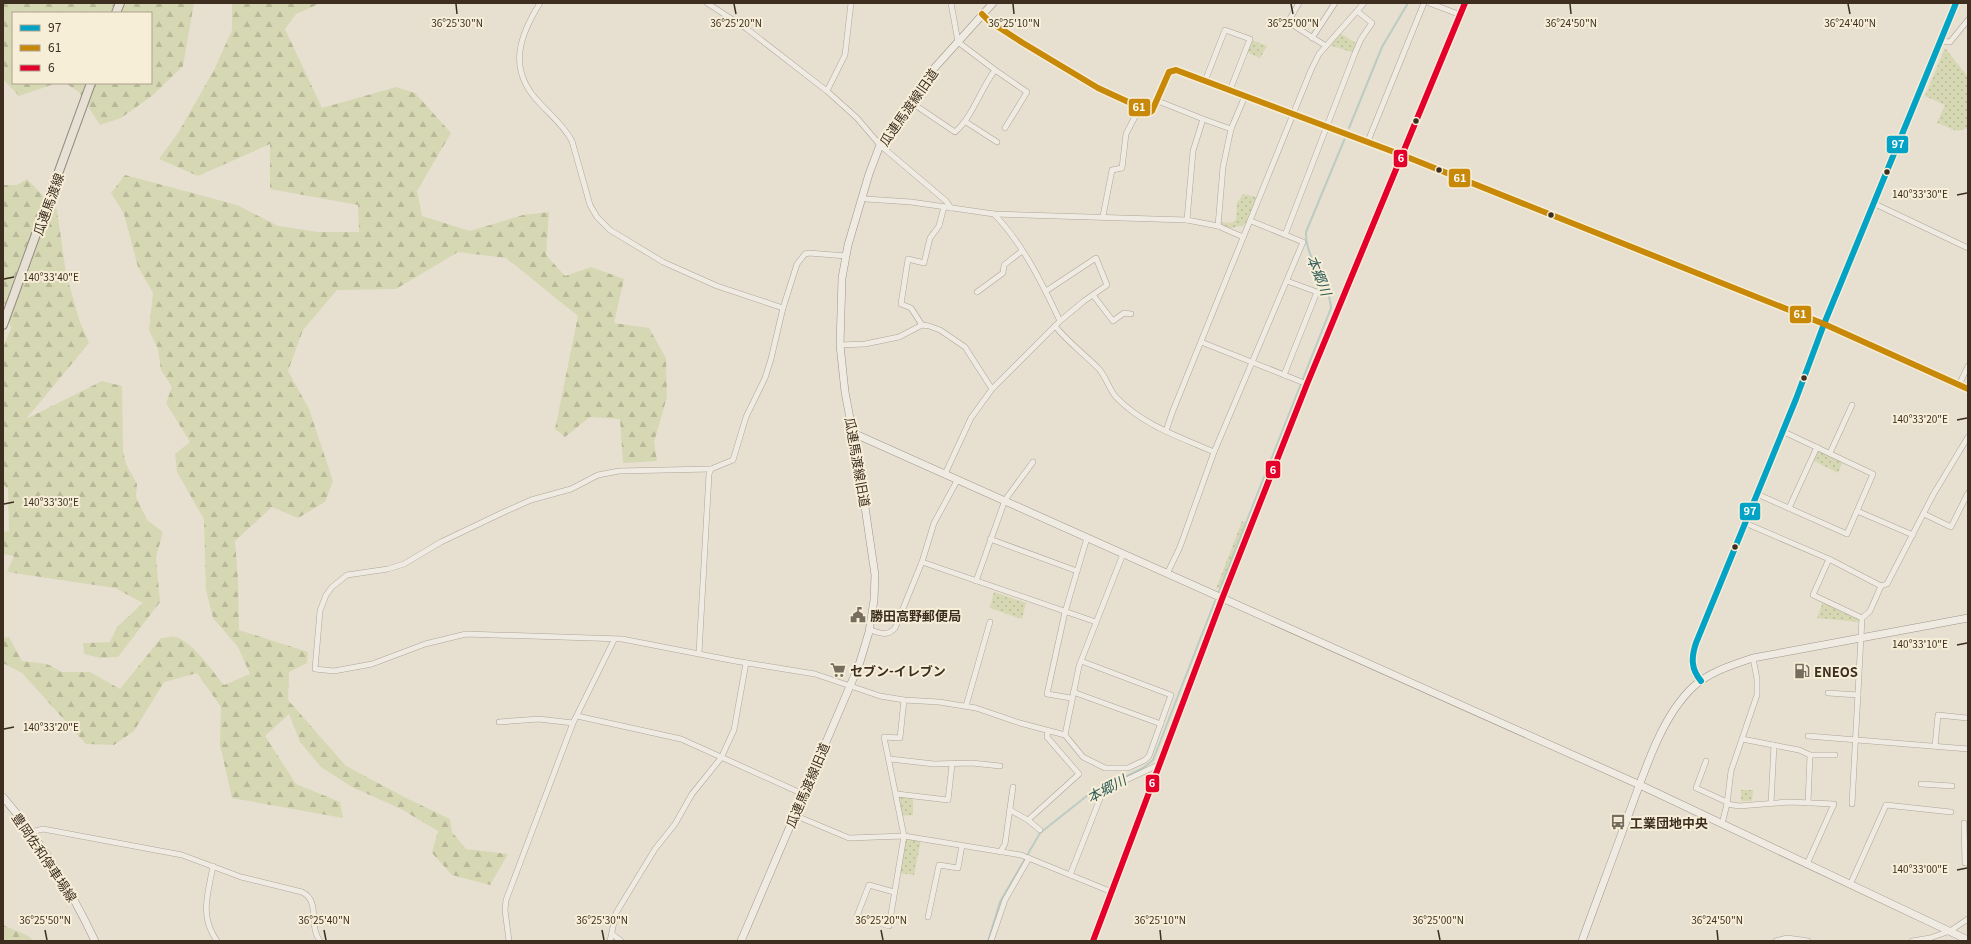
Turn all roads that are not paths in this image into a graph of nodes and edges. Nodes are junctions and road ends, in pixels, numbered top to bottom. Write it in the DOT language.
graph roads {
  1 [pos="540,3"];
  2 [pos="707,3"];
  3 [pos="851,3"];
  4 [pos="951,3"];
  5 [pos="993,3"];
  6 [pos="1299,3"];
  7 [pos="1335,3"];
  8 [pos="1364,3"];
  9 [pos="1424,3"];
  10 [pos="1430,3"];
  11 [pos="1465,3"];
  12 [pos="1956,3"];
  13 [pos="1440,5"];
  14 [pos="1357,11"];
  15 [pos="982,14"];
  16 [pos="1460,15"];
  17 [pos="1968,20"];
  18 [pos="1312,38"];
  19 [pos="1941,41"];
  20 [pos="958,42"];
  21 [pos="1326,46"];
  22 [pos="995,70"];
  23 [pos="1205,81"];
  24 [pos="91,84"];
  25 [pos="1230,90"];
  26 [pos="827,91"];
  27 [pos="1245,96"];
  28 [pos="909,101"];
  29 [pos="1158,101"];
  30 [pos="1140,107"];
  31 [pos="1294,113"];
  32 [pos="1203,119"];
  33 [pos="966,122"];
  34 [pos="1327,125"];
  35 [pos="1005,128"];
  36 [pos="1230,129"];
  37 [pos="1368,141"];
  38 [pos="997,142"];
  39 [pos="880,146"];
  40 [pos="1402,155"];
  41 [pos="862,196"];
  42 [pos="1874,204"];
  43 [pos="944,207"];
  44 [pos="951,208"];
  45 [pos="994,214"];
  46 [pos="1103,216"];
  47 [pos="1186,220"];
  48 [pos="1251,221"];
  49 [pos="1218,226"];
  50 [pos="1285,235"];
  51 [pos="1243,237"];
  52 [pos="1968,248"];
  53 [pos="1022,251"];
  54 [pos="846,256"];
  55 [pos="1287,281"];
  56 [pos="1046,291"];
  57 [pos="976,292"];
  58 [pos="1093,295"];
  59 [pos="783,308"];
  60 [pos="1131,314"];
  61 [pos="1060,320"];
  62 [pos="1824,324"];
  63 [pos="3,325"];
  64 [pos="922,326"];
  65 [pos="1055,326"];
  66 [pos="1201,342"];
  67 [pos="840,345"];
  68 [pos="1252,362"];
  69 [pos="1968,366"];
  70 [pos="1284,375"];
  71 [pos="1307,384"];
  72 [pos="1959,385"];
  73 [pos="992,389"];
  74 [pos="1968,389"];
  75 [pos="1852,405"];
  76 [pos="1166,431"];
  77 [pos="1782,431"];
  78 [pos="853,433"];
  79 [pos="1968,437"];
  80 [pos="1966,445"];
  81 [pos="1817,447"];
  82 [pos="1214,452"];
  83 [pos="1830,453"];
  84 [pos="1032,462"];
  85 [pos="711,469"];
  86 [pos="945,474"];
  87 [pos="958,479"];
  88 [pos="1968,493"];
  89 [pos="1757,494"];
  90 [pos="1005,500"];
  91 [pos="1789,508"];
  92 [pos="1857,511"];
  93 [pos="1924,514"];
  94 [pos="1745,523"];
  95 [pos="1913,535"];
  96 [pos="1087,538"];
  97 [pos="990,539"];
  98 [pos="1123,554"];
  99 [pos="1829,559"];
  100 [pos="922,562"];
  101 [pos="1077,571"];
  102 [pos="1167,574"];
  103 [pos="976,581"];
  104 [pos="1881,586"];
  105 [pos="1222,599"];
  106 [pos="1065,612"];
  107 [pos="1862,618"];
  108 [pos="1968,618"];
  109 [pos="990,622"];
  110 [pos="1096,622"];
  111 [pos="870,630"];
  112 [pos="1861,638"];
  113 [pos="614,640"];
  114 [pos="699,653"];
  115 [pos="1753,658"];
  116 [pos="1081,661"];
  117 [pos="746,663"];
  118 [pos="1701,681"];
  119 [pos="850,686"];
  120 [pos="1073,692"];
  121 [pos="1828,693"];
  122 [pos="1858,695"];
  123 [pos="1071,698"];
  124 [pos="904,700"];
  125 [pos="966,706"];
  126 [pos="577,716"];
  127 [pos="1967,718"];
  128 [pos="499,722"];
  129 [pos="573,723"];
  130 [pos="1160,724"];
  131 [pos="1048,731"];
  132 [pos="1064,735"];
  133 [pos="1808,736"];
  134 [pos="1742,739"];
  135 [pos="1856,740"];
  136 [pos="1774,745"];
  137 [pos="1935,746"];
  138 [pos="1968,749"];
  139 [pos="1810,755"];
  140 [pos="1834,755"];
  141 [pos="721,758"];
  142 [pos="890,759"];
  143 [pos="1145,760"];
  144 [pos="1706,761"];
  145 [pos="1160,763"];
  146 [pos="952,764"];
  147 [pos="1000,766"];
  148 [pos="1152,768"];
  149 [pos="1921,784"];
  150 [pos="1640,785"];
  151 [pos="1952,786"];
  152 [pos="1013,787"];
  153 [pos="803,794"];
  154 [pos="897,794"];
  155 [pos="3,797"];
  156 [pos="1727,803"];
  157 [pos="1771,803"];
  158 [pos="1808,803"];
  159 [pos="1852,804"];
  160 [pos="1010,810"];
  161 [pos="1951,812"];
  162 [pos="794,816"];
  163 [pos="1028,820"];
  164 [pos="1722,824"];
  165 [pos="1964,824"];
  166 [pos="1040,830"];
  167 [pos="31,832"];
  168 [pos="904,836"];
  169 [pos="962,845"];
  170 [pos="1000,852"];
  171 [pos="1029,858"];
  172 [pos="1968,863"];
  173 [pos="1807,864"];
  174 [pos="213,866"];
  175 [pos="1070,875"];
  176 [pos="1850,885"];
  177 [pos="894,892"];
  178 [pos="1112,892"];
  179 [pos="928,917"];
  180 [pos="1968,919"];
  181 [pos="1950,931"];
  182 [pos="612,934"];
  183 [pos="1930,940"];
  184 [pos="1968,940"];
  185 [pos="95,941"];
  186 [pos="217,941"];
  187 [pos="320,941"];
  188 [pos="509,941"];
  189 [pos="610,941"];
  190 [pos="622,941"];
  191 [pos="741,941"];
  192 [pos="991,941"];
  193 [pos="1093,941"];
  194 [pos="1582,941"];
  195 [pos="1776,941"];
  196 [pos="1806,941"];
  197 [pos="1912,941"];
  1 -- 59 [label="street"];
  2 -- 26 [label="street"];
  3 -- 26 [label="street"];
  4 -- 20 [label="street"];
  5 -- 15 [label="street, 瓜連馬渡線旧道"];
  6 -- 18 [label="street"];
  7 -- 18 [label="street"];
  8 -- 14 [label="street"];
  9 -- 37 [label="street"];
  10 -- 13 [label="street"];
  11 -- 16 [label="street"];
  12 -- 19 [label="street"];
  13 -- 16 [label="street"];
  14 -- 21 [label="street"];
  14 -- 34 [label="street"];
  15 -- 20 [label="street, 瓜連馬渡線旧道"];
  15 -- 30 [label="street"];
  16 -- 40 [label="street"];
  17 -- 19 [label="street"];
  18 -- 21 [label="street"];
  19 -- 42 [label="street"];
  20 -- 22 [label="street"];
  20 -- 28 [label="street, 瓜連馬渡線旧道"];
  21 -- 31 [label="street"];
  22 -- 33 [label="street"];
  22 -- 35 [label="street"];
  23 -- 25 [label="street"];
  23 -- 25 [label="street"];
  23 -- 29 [label="street"];
  24 -- 63 [label="main road, 瓜連馬渡線"];
  25 -- 27 [label="street"];
  26 -- 39 [label="street"];
  27 -- 31 [label="street"];
  27 -- 36 [label="street"];
  28 -- 33 [label="street"];
  28 -- 39 [label="street, 瓜連馬渡線旧道"];
  29 -- 30 [label="street"];
  29 -- 32 [label="street"];
  30 -- 46 [label="street"];
  31 -- 34 [label="street"];
  31 -- 48 [label="street"];
  32 -- 36 [label="street"];
  32 -- 47 [label="street"];
  33 -- 38 [label="street"];
  34 -- 37 [label="street"];
  34 -- 50 [label="street"];
  36 -- 49 [label="street"];
  37 -- 40 [label="street"];
  39 -- 41 [label="street, 瓜連馬渡線旧道"];
  39 -- 44 [label="street"];
  40 -- 62 [label="street"];
  40 -- 71 [label="street"];
  41 -- 43 [label="street"];
  41 -- 54 [label="street, 瓜連馬渡線旧道"];
  42 -- 52 [label="street"];
  42 -- 62 [label="street"];
  43 -- 44 [label="street"];
  43 -- 64 [label="street"];
  44 -- 45 [label="street"];
  45 -- 46 [label="street"];
  45 -- 53 [label="street"];
  46 -- 47 [label="street"];
  47 -- 49 [label="street"];
  48 -- 50 [label="street"];
  48 -- 51 [label="street"];
  49 -- 51 [label="street"];
  50 -- 55 [label="street"];
  51 -- 66 [label="street"];
  53 -- 56 [label="street"];
  53 -- 57 [label="street"];
  54 -- 59 [label="street"];
  54 -- 67 [label="street, 瓜連馬渡線旧道"];
  55 -- 68 [label="street"];
  55 -- 70 [label="street"];
  56 -- 58 [label="street"];
  56 -- 61 [label="street"];
  58 -- 60 [label="street"];
  58 -- 61 [label="street"];
  59 -- 85 [label="street"];
  61 -- 65 [label="street"];
  62 -- 72 [label="street"];
  62 -- 77 [label="street"];
  64 -- 67 [label="street"];
  64 -- 73 [label="street"];
  65 -- 73 [label="street"];
  65 -- 76 [label="street"];
  66 -- 68 [label="street"];
  66 -- 76 [label="street"];
  67 -- 78 [label="street, 瓜連馬渡線旧道"];
  68 -- 70 [label="street"];
  68 -- 82 [label="street"];
  69 -- 72 [label="street"];
  70 -- 71 [label="street"];
  71 -- 105 [label="street"];
  72 -- 74 [label="street"];
  73 -- 86 [label="street"];
  75 -- 83 [label="street"];
  76 -- 82 [label="street"];
  77 -- 81 [label="street"];
  77 -- 89 [label="street"];
  78 -- 86 [label="street"];
  78 -- 111 [label="street, 瓜連馬渡線旧道"];
  79 -- 80 [label="street"];
  80 -- 93 [label="street"];
  81 -- 83 [label="street"];
  81 -- 91 [label="street"];
  82 -- 102 [label="street"];
  83 -- 92 [label="street"];
  84 -- 90 [label="street"];
  85 -- 113 [label="street"];
  85 -- 114 [label="street"];
  86 -- 87 [label="street"];
  87 -- 90 [label="street"];
  87 -- 100 [label="street"];
  88 -- 93 [label="street"];
  89 -- 91 [label="street"];
  89 -- 94 [label="street"];
  90 -- 96 [label="street"];
  90 -- 97 [label="street"];
  91 -- 92 [label="street"];
  92 -- 95 [label="street"];
  93 -- 95 [label="street"];
  94 -- 99 [label="street"];
  94 -- 118 [label="street"];
  95 -- 104 [label="street"];
  96 -- 98 [label="street"];
  96 -- 101 [label="street"];
  97 -- 101 [label="street"];
  97 -- 103 [label="street"];
  98 -- 102 [label="street"];
  98 -- 110 [label="street"];
  99 -- 104 [label="street"];
  99 -- 107 [label="street"];
  100 -- 103 [label="street"];
  100 -- 111 [label="street"];
  101 -- 106 [label="street"];
  102 -- 105 [label="street"];
  103 -- 106 [label="street"];
  104 -- 107 [label="street"];
  105 -- 145 [label="street"];
  105 -- 150 [label="street"];
  106 -- 110 [label="street"];
  106 -- 123 [label="street"];
  107 -- 112 [label="street"];
  108 -- 112 [label="street"];
  109 -- 125 [label="street"];
  110 -- 116 [label="street"];
  111 -- 119 [label="street, 瓜連馬渡線旧道"];
  112 -- 115 [label="street"];
  112 -- 122 [label="street"];
  113 -- 114 [label="street"];
  113 -- 126 [label="street"];
  114 -- 117 [label="street"];
  115 -- 118 [label="street"];
  115 -- 134 [label="street"];
  116 -- 120 [label="street"];
  116 -- 130 [label="street"];
  117 -- 119 [label="street"];
  117 -- 141 [label="street"];
  118 -- 150 [label="street"];
  119 -- 124 [label="street"];
  119 -- 153 [label="street, 瓜連馬渡線旧道"];
  120 -- 123 [label="street"];
  120 -- 130 [label="street"];
  121 -- 122 [label="street"];
  122 -- 135 [label="street"];
  123 -- 132 [label="street"];
  124 -- 125 [label="street"];
  124 -- 142 [label="street"];
  125 -- 131 [label="street"];
  126 -- 129 [label="street"];
  126 -- 141 [label="street"];
  127 -- 137 [label="street"];
  128 -- 129 [label="street"];
  129 -- 188 [label="street"];
  130 -- 143 [label="street"];
  131 -- 132 [label="street"];
  131 -- 163 [label="street"];
  132 -- 143 [label="street"];
  133 -- 135 [label="street"];
  134 -- 136 [label="street"];
  134 -- 156 [label="street"];
  135 -- 137 [label="street"];
  135 -- 159 [label="street"];
  136 -- 139 [label="street"];
  136 -- 157 [label="street"];
  137 -- 138 [label="street"];
  139 -- 140 [label="street"];
  139 -- 158 [label="street"];
  141 -- 153 [label="street"];
  141 -- 182 [label="street"];
  142 -- 146 [label="street"];
  142 -- 154 [label="street"];
  143 -- 148 [label="street"];
  144 -- 156 [label="street"];
  145 -- 148 [label="street"];
  145 -- 178 [label="street"];
  146 -- 147 [label="street"];
  146 -- 154 [label="street"];
  148 -- 175 [label="street"];
  149 -- 151 [label="street"];
  150 -- 164 [label="street"];
  150 -- 194 [label="street"];
  152 -- 160 [label="street"];
  153 -- 162 [label="street, 瓜連馬渡線旧道"];
  154 -- 168 [label="street"];
  155 -- 167 [label="street, 豊岡佐和停車場線"];
  156 -- 157 [label="street"];
  156 -- 164 [label="street"];
  157 -- 158 [label="street"];
  158 -- 173 [label="street"];
  160 -- 163 [label="street"];
  160 -- 170 [label="street"];
  161 -- 176 [label="street"];
  162 -- 168 [label="street"];
  162 -- 191 [label="street, 瓜連馬渡線旧道"];
  163 -- 166 [label="street"];
  164 -- 173 [label="street"];
  165 -- 172 [label="street"];
  167 -- 174 [label="street"];
  167 -- 185 [label="street, 豊岡佐和停車場線"];
  168 -- 169 [label="street"];
  168 -- 177 [label="street"];
  169 -- 170 [label="street"];
  169 -- 179 [label="street"];
  170 -- 171 [label="street"];
  171 -- 175 [label="street"];
  171 -- 192 [label="street"];
  173 -- 176 [label="street"];
  174 -- 186 [label="street"];
  174 -- 187 [label="street"];
  175 -- 178 [label="street"];
  176 -- 181 [label="street"];
  177 -- 177 [label="street"];
  178 -- 193 [label="street"];
  180 -- 181 [label="street"];
  181 -- 183 [label="street"];
  181 -- 184 [label="street"];
  182 -- 189 [label="street"];
  182 -- 190 [label="street"];
  183 -- 197 [label="street"];
  195 -- 196 [label="street"];
}
